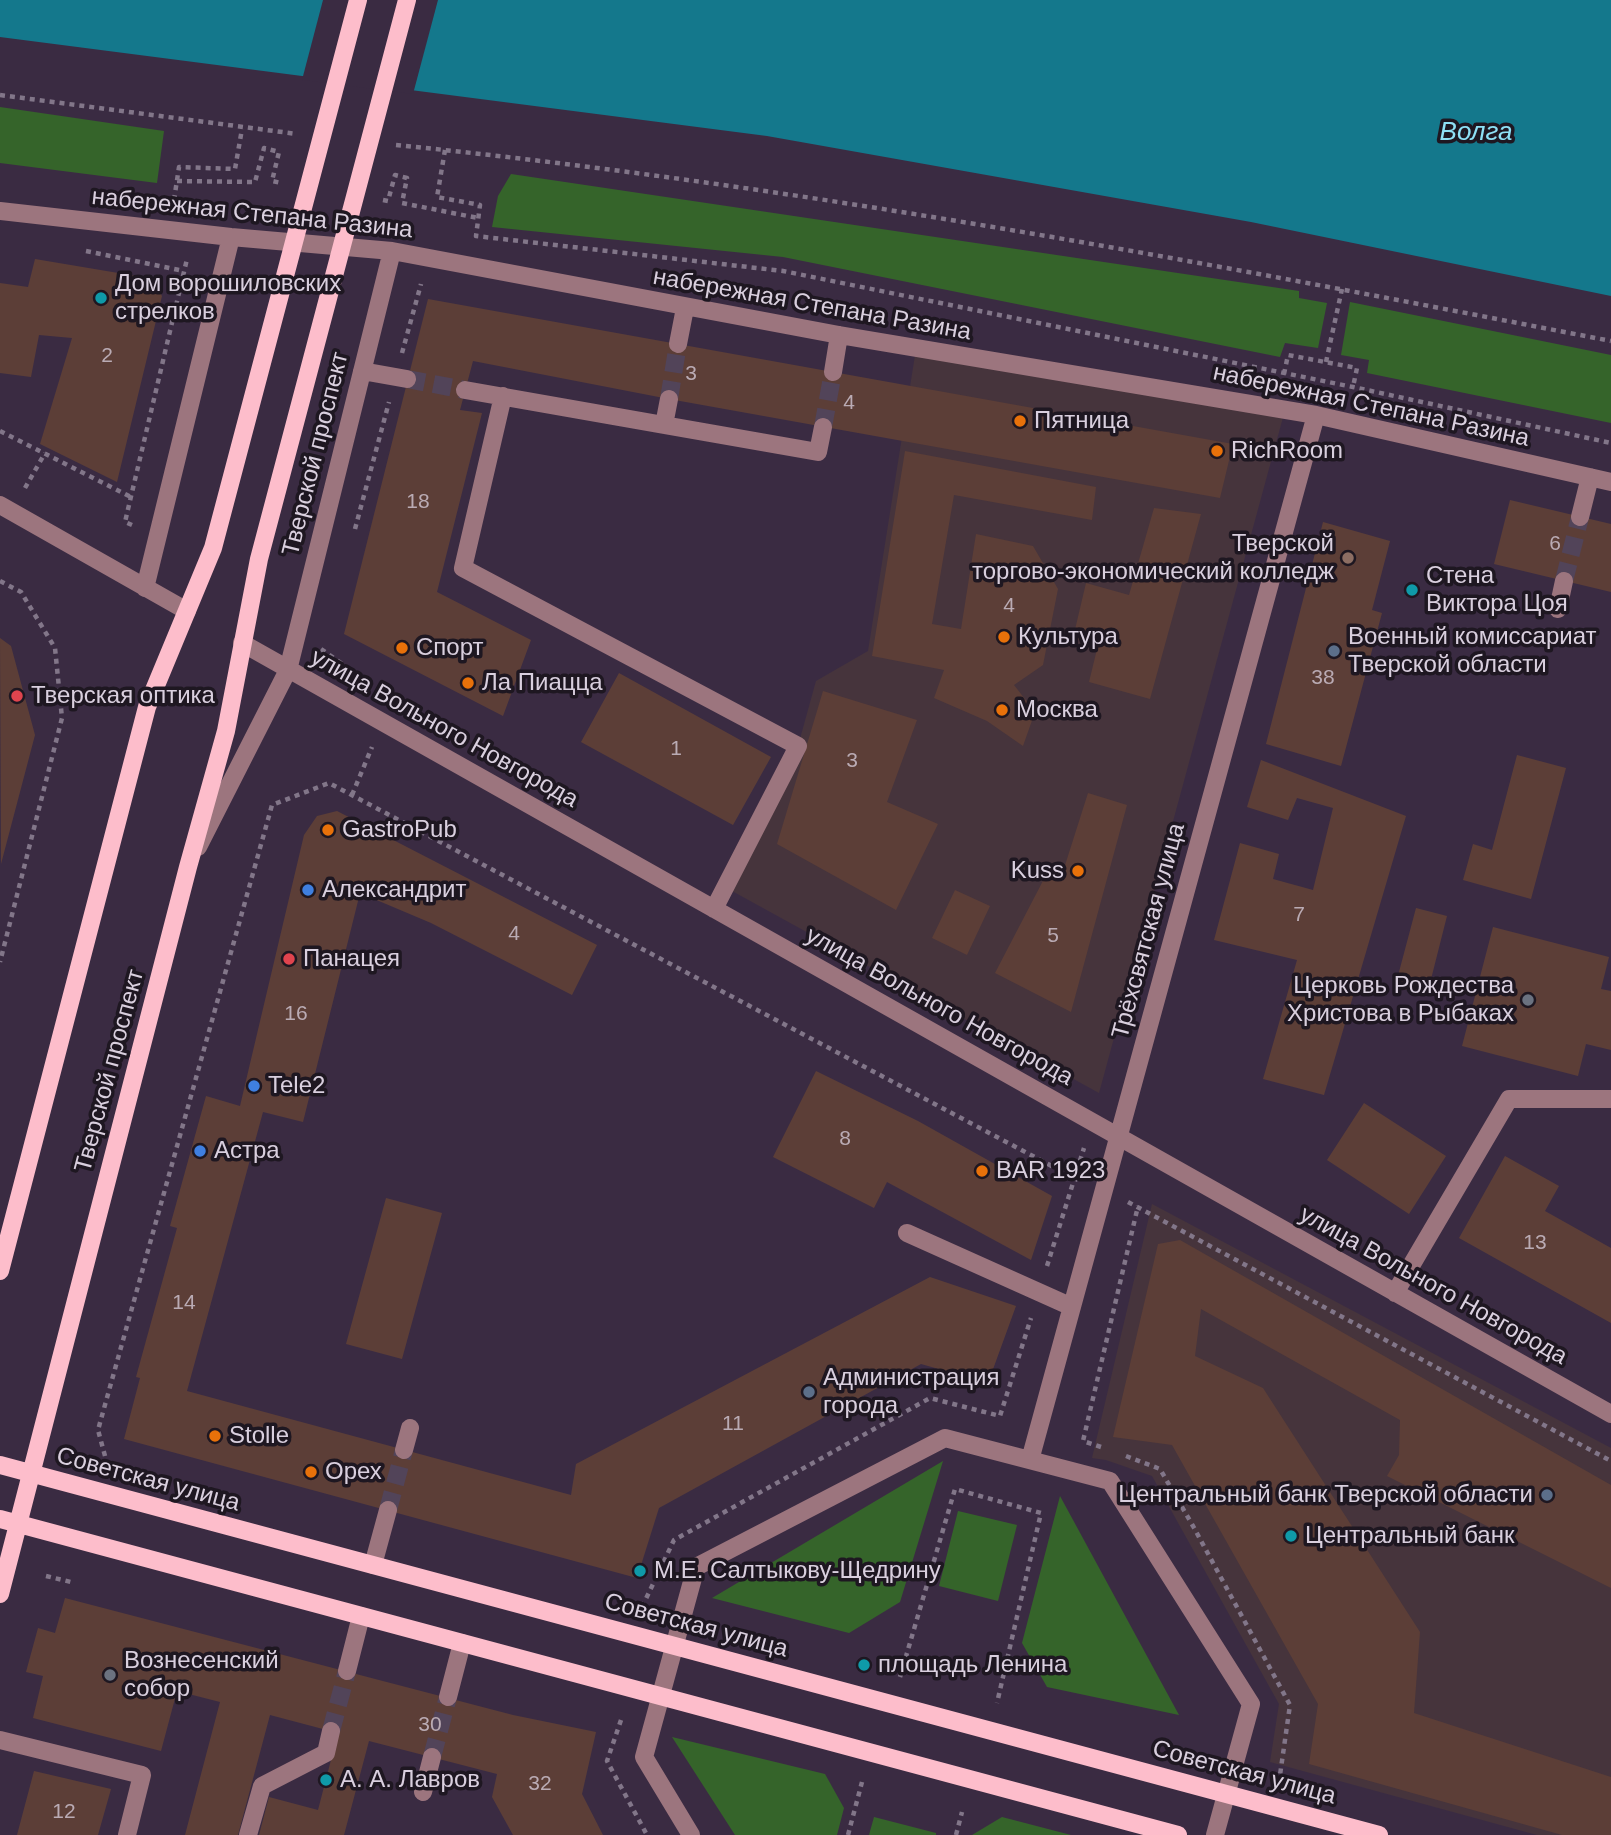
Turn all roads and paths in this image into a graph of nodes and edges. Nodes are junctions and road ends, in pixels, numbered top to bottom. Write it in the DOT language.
graph roads {
  1 [pos="358,0"];
  2 [pos="407,0"];
  3 [pos="0,95"];
  4 [pos="242,129"];
  5 [pos="310,136"];
  6 [pos="391,144"];
  7 [pos="445,150"];
  8 [pos="177,181"];
  9 [pos="285,184"];
  10 [pos="377,198"];
  11 [pos="174,200"];
  12 [pos="0,211"];
  13 [pos="478,218"];
  14 [pos="193,232"];
  15 [pos="231,237"];
  16 [pos="84,251"];
  17 [pos="392,251"];
  18 [pos="428,258"];
  19 [pos="184,271"];
  20 [pos="1342,289"];
  21 [pos="685,308"];
  22 [pos="839,335"];
  23 [pos="1611,341"];
  24 [pos="678,344"];
  25 [pos="1326,362"];
  26 [pos="362,371"];
  27 [pos="832,372"];
  28 [pos="1284,374"];
  29 [pos="401,378"];
  30 [pos="1353,387"];
  31 [pos="465,390"];
  32 [pos="503,396"];
  33 [pos="669,399"];
  34 [pos="1316,415"];
  35 [pos="664,425"];
  36 [pos="823,427"];
  37 [pos="0,431"];
  38 [pos="1611,443"];
  39 [pos="1590,477"];
  40 [pos="1611,482"];
  41 [pos="131,497"];
  42 [pos="0,505"];
  43 [pos="1580,517"];
  44 [pos="125,522"];
  45 [pos="353,534"];
  46 [pos="0,581"];
  47 [pos="1564,581"];
  48 [pos="145,588"];
  49 [pos="1558,609"];
  50 [pos="187,611"];
  51 [pos="325,638"];
  52 [pos="242,643"];
  53 [pos="321,651"];
  54 [pos="288,670"];
  55 [pos="188,867"];
  56 [pos="714,909"];
  57 [pos="0,962"];
  58 [pos="1611,1099"];
  59 [pos="1118,1137"];
  60 [pos="1103,1192"];
  61 [pos="1138,1205"];
  62 [pos="907,1233"];
  63 [pos="0,1271"];
  64 [pos="1395,1293"];
  65 [pos="1072,1307"];
  66 [pos="1611,1414"];
  67 [pos="410,1428"];
  68 [pos="404,1450"];
  69 [pos="1108,1450"];
  70 [pos="1121,1455"];
  71 [pos="105,1456"];
  72 [pos="1030,1460"];
  73 [pos="1611,1461"];
  74 [pos="0,1465"];
  75 [pos="31,1473"];
  76 [pos="388,1510"];
  77 [pos="0,1519"];
  78 [pos="18,1524"];
  79 [pos="373,1565"];
  80 [pos="46,1576"];
  81 [pos="71,1582"];
  82 [pos="0,1594"];
  83 [pos="361,1616"];
  84 [pos="462,1643"];
  85 [pos="674,1646"];
  86 [pos="346,1671"];
  87 [pos="900,1677"];
  88 [pos="661,1696"];
  89 [pos="448,1698"];
  90 [pos="997,1703"];
  91 [pos="331,1731"];
  92 [pos="0,1740"];
  93 [pos="432,1757"];
  94 [pos="1280,1775"];
  95 [pos="862,1782"];
  96 [pos="423,1792"];
  97 [pos="1226,1794"];
  98 [pos="962,1812"];
  99 [pos="127,1835"];
  100 [pos="248,1835"];
  101 [pos="691,1835"];
  102 [pos="848,1835"];
  103 [pos="956,1835"];
  104 [pos="1178,1835"];
  105 [pos="1215,1835"];
  106 [pos="1380,1835"];
  1 -- 50 [label="main road"];
  2 -- 52 [label="main road, Тверской проспект"];
  3 -- 4 [label="path"];
  4 -- 5 [label="path"];
  4 -- 8 [label="path"];
  6 -- 7 [label="path"];
  7 -- 13 [label="path"];
  7 -- 20 [label="path"];
  8 -- 9 [label="path"];
  8 -- 11 [label="path"];
  10 -- 13 [label="path"];
  12 -- 14 [label="street, набережная Степана Разина"];
  13 -- 28 [label="path"];
  14 -- 15 [label="street, набережная Степана Разина"];
  14 -- 19 [label="path"];
  15 -- 17 [label="street, набережная Степана Разина"];
  15 -- 48 [label="street"];
  16 -- 19 [label="path"];
  17 -- 18 [label="street, набережная Степана Разина"];
  17 -- 26 [label="street, Тверской проспект"];
  18 -- 21 [label="street, набережная Степана Разина"];
  18 -- 29 [label="path"];
  19 -- 41 [label="path"];
  20 -- 23 [label="path"];
  20 -- 25 [label="path"];
  21 -- 22 [label="street, набережная Степана Разина"];
  21 -- 24 [label="street"];
  22 -- 27 [label="street"];
  22 -- 34 [label="street, набережная Степана Разина"];
  25 -- 28 [label="path"];
  25 -- 30 [label="path"];
  26 -- 29 [label="street"];
  26 -- 54 [label="street, Тверской проспект"];
  28 -- 30 [label="path"];
  29 -- 45 [label="path"];
  30 -- 38 [label="path"];
  31 -- 32 [label="street"];
  32 -- 35 [label="street"];
  32 -- 56 [label="street"];
  33 -- 35 [label="street"];
  34 -- 39 [label="street, набережная Степана Разина"];
  34 -- 59 [label="street, Трёхсвятская улица"];
  35 -- 36 [label="street"];
  37 -- 41 [label="path"];
  39 -- 40 [label="street, набережная Степана Разина"];
  39 -- 43 [label="street"];
  41 -- 44 [label="path"];
  42 -- 48 [label="street"];
  46 -- 57 [label="path"];
  47 -- 49 [label="street"];
  48 -- 50 [label="street"];
  50 -- 63 [label="main road"];
  51 -- 53 [label="path"];
  52 -- 54 [label="street, улица Вольного Новгорода"];
  52 -- 55 [label="main road, Тверской проспект"];
  54 -- 55 [label="street, Тверской проспект"];
  54 -- 56 [label="street, улица Вольного Новгорода"];
  55 -- 75 [label="main road, Тверской проспект"];
  56 -- 59 [label="street, улица Вольного Новгорода"];
  58 -- 64 [label="street"];
  59 -- 60 [label="street, Трёхсвятская улица"];
  59 -- 64 [label="street, улица Вольного Новгорода"];
  60 -- 61 [label="path"];
  60 -- 65 [label="street, Трёхсвятская улица"];
  60 -- 71 [label="path"];
  61 -- 69 [label="path"];
  61 -- 73 [label="path"];
  62 -- 65 [label="street"];
  64 -- 66 [label="street, улица Вольного Новгорода"];
  65 -- 72 [label="street, Трёхсвятская улица"];
  67 -- 68 [label="street"];
  70 -- 94 [label="path"];
  72 -- 85 [label="street"];
  72 -- 97 [label="street"];
  74 -- 75 [label="main road, Советская улица"];
  75 -- 78 [label="main road, Тверской проспект"];
  75 -- 79 [label="main road, Советская улица"];
  76 -- 79 [label="street"];
  77 -- 78 [label="main road"];
  78 -- 82 [label="main road, Тверской проспект"];
  78 -- 83 [label="main road"];
  79 -- 85 [label="main road, Советская улица"];
  80 -- 81 [label="path"];
  83 -- 84 [label="main road"];
  83 -- 86 [label="street"];
  84 -- 88 [label="main road"];
  84 -- 89 [label="street"];
  85 -- 88 [label="street"];
  85 -- 97 [label="main road, Советская улица"];
  87 -- 90 [label="path"];
  88 -- 101 [label="street"];
  88 -- 104 [label="main road"];
  91 -- 100 [label="street"];
  92 -- 99 [label="street"];
  93 -- 96 [label="street"];
  95 -- 102 [label="path"];
  97 -- 105 [label="street"];
  97 -- 106 [label="main road, Советская улица"];
  98 -- 103 [label="path"];
}
